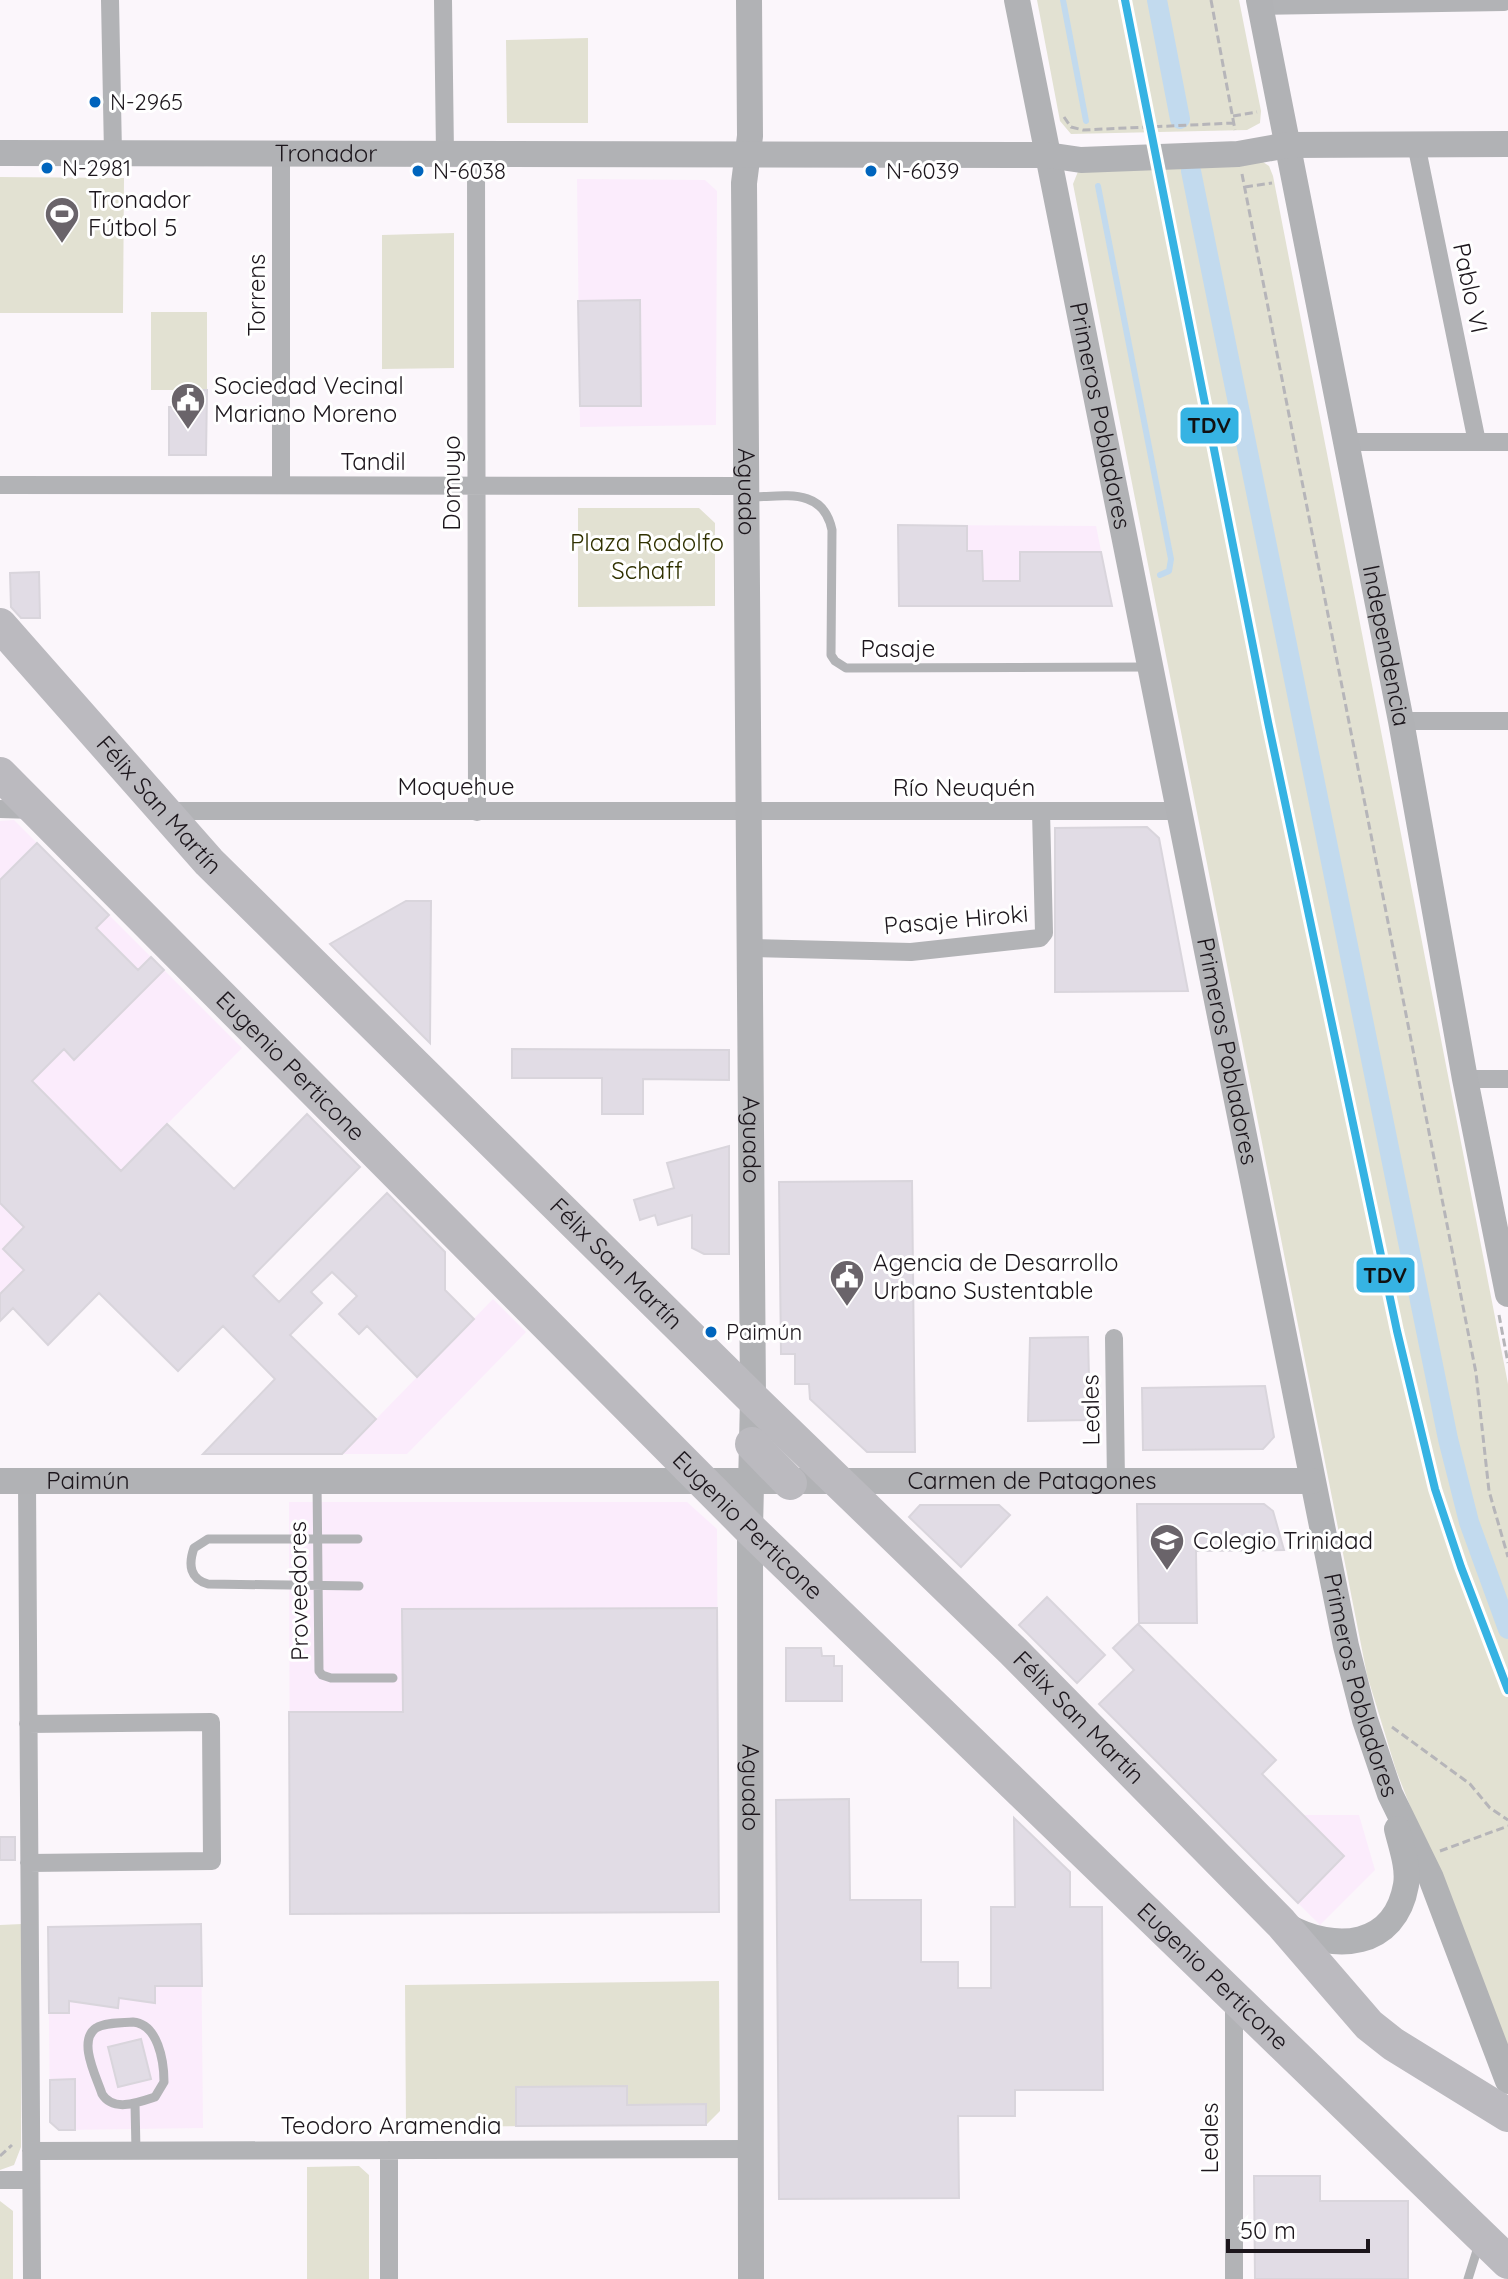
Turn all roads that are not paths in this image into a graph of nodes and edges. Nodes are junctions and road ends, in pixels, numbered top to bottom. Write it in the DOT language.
graph roads {
  1 [pos="110,0"];
  2 [pos="443,0"];
  3 [pos="749,0"];
  4 [pos="1017,0"];
  5 [pos="1260,3"];
  6 [pos="1505,4"];
  7 [pos="1416,144"];
  8 [pos="1508,144"];
  9 [pos="1288,145"];
  10 [pos="0,153"];
  11 [pos="113,153"];
  12 [pos="281,153"];
  13 [pos="445,154"];
  14 [pos="476,154"];
  15 [pos="747,154"];
  16 [pos="1047,155"];
  17 [pos="1346,442"];
  18 [pos="1477,442"];
  19 [pos="1508,442"];
  20 [pos="0,485"];
  21 [pos="281,485"];
  22 [pos="476,486"];
  23 [pos="746,492"];
  24 [pos="0,625"];
  25 [pos="1151,667"];
  26 [pos="1401,721"];
  27 [pos="1508,721"];
  28 [pos="0,774"];
  29 [pos="16,810"];
  30 [pos="163,811"];
  31 [pos="1041,811"];
  32 [pos="1179,811"];
  33 [pos="477,812"];
  34 [pos="748,812"];
  35 [pos="749,948"];
  36 [pos="1465,1079"];
  37 [pos="1508,1079"];
  38 [pos="1508,1294"];
  39 [pos="1114,1338"];
  40 [pos="753,1399"];
  41 [pos="752,1444"];
  42 [pos="0,1481"];
  43 [pos="1312,1481"];
  44 [pos="27,1482"];
  45 [pos="317,1482"];
  46 [pos="752,1482"];
  47 [pos="838,1482"];
  48 [pos="1116,1482"];
  49 [pos="705,1483"];
  50 [pos="790,1483"];
  51 [pos="750,1529"];
  52 [pos="317,1539"];
  53 [pos="358,1539"];
  54 [pos="318,1586"];
  55 [pos="359,1586"];
  56 [pos="393,1678"];
  57 [pos="28,1724"];
  58 [pos="1390,1794"];
  59 [pos="29,1863"];
  60 [pos="1281,1923"];
  61 [pos="1234,1997"];
  62 [pos="1508,2081"];
  63 [pos="135,2103"];
  64 [pos="1508,2115"];
  65 [pos="751,2149"];
  66 [pos="389,2150"];
  67 [pos="31,2151"];
  68 [pos="136,2151"];
  69 [pos="0,2180"];
  70 [pos="31,2180"];
  71 [pos="1481,2236"];
  72 [pos="1508,2262"];
  73 [pos="32,2279"];
  74 [pos="389,2279"];
  75 [pos="751,2279"];
  76 [pos="1234,2279"];
  77 [pos="1468,2279"];
  1 -- 11 [label="street"];
  2 -- 13 [label="street"];
  3 -- 15 [label="main road, Aguado"];
  4 -- 16 [label="main road, Primeros Pobladores"];
  5 -- 6 [label="street"];
  5 -- 9 [label="main road, Independencia"];
  7 -- 8 [label="main road, Tronador"];
  7 -- 9 [label="main road, Tronador"];
  7 -- 18 [label="street, Pablo VI"];
  9 -- 16 [label="main road, Tronador"];
  9 -- 17 [label="main road, Independencia"];
  10 -- 11 [label="main road, Tronador"];
  11 -- 12 [label="main road, Tronador"];
  12 -- 13 [label="main road, Tronador"];
  12 -- 21 [label="street, Torrens"];
  13 -- 14 [label="main road, Tronador"];
  14 -- 15 [label="main road, Tronador"];
  14 -- 22 [label="street, Domuyo"];
  15 -- 16 [label="main road, Tronador"];
  15 -- 23 [label="main road, Aguado"];
  16 -- 25 [label="main road, Primeros Pobladores"];
  17 -- 18 [label="street"];
  17 -- 26 [label="main road, Independencia"];
  18 -- 19 [label="street"];
  20 -- 21 [label="street, Tandil"];
  21 -- 22 [label="street, Tandil"];
  22 -- 23 [label="street, Tandil"];
  22 -- 33 [label="street, Domuyo"];
  23 -- 25 [label="lane, Pasaje"];
  23 -- 34 [label="main road, Aguado"];
  24 -- 30 [label="highway, Félix San Martín"];
  25 -- 32 [label="main road, Primeros Pobladores"];
  26 -- 27 [label="street"];
  26 -- 36 [label="main road, Independencia"];
  28 -- 29 [label="highway, Eugenio Perticone"];
  29 -- 49 [label="highway, Eugenio Perticone"];
  30 -- 33 [label="street, Moquehue"];
  30 -- 40 [label="highway, Félix San Martín"];
  31 -- 32 [label="street, Río Neuquén"];
  31 -- 34 [label="street, Río Neuquén"];
  31 -- 35 [label="street, Pasaje Hiroki"];
  32 -- 43 [label="main road, Primeros Pobladores"];
  33 -- 34 [label="street, Moquehue"];
  34 -- 35 [label="main road, Aguado"];
  35 -- 40 [label="main road, Aguado"];
  36 -- 37 [label="street"];
  36 -- 38 [label="main road, Independencia"];
  39 -- 48 [label="street, Leales"];
  40 -- 41 [label="main road, Aguado"];
  40 -- 47 [label="highway, Félix San Martín"];
  41 -- 46 [label="main road, Aguado"];
  41 -- 50 [label="highway"];
  42 -- 44 [label="main road, Paimún"];
  43 -- 48 [label="main road, Carmen de Patagones"];
  43 -- 58 [label="main road, Primeros Pobladores"];
  44 -- 45 [label="main road, Paimún"];
  44 -- 57 [label="street"];
  45 -- 49 [label="main road, Paimún"];
  45 -- 52 [label="lane, Proveedores"];
  46 -- 49 [label="main road, Paimún"];
  46 -- 50 [label="main road, Carmen de Patagones"];
  46 -- 51 [label="main road, Aguado"];
  47 -- 48 [label="main road, Carmen de Patagones"];
  47 -- 50 [label="main road, Carmen de Patagones"];
  47 -- 60 [label="highway, Félix San Martín"];
  49 -- 51 [label="highway, Eugenio Perticone"];
  51 -- 61 [label="highway, Eugenio Perticone"];
  51 -- 65 [label="main road, Aguado"];
  52 -- 53 [label="lane"];
  52 -- 54 [label="lane, Proveedores"];
  52 -- 54 [label="lane"];
  54 -- 55 [label="lane"];
  54 -- 56 [label="lane, Proveedores"];
  57 -- 59 [label="street"];
  57 -- 59 [label="street"];
  58 -- 60 [label="main road, Félix San Martín"];
  58 -- 62 [label="main road, Primeros Pobladores"];
  59 -- 67 [label="street"];
  60 -- 64 [label="highway, Félix San Martín"];
  61 -- 71 [label="highway, Eugenio Perticone"];
  61 -- 76 [label="street, Leales"];
  63 -- 63 [label="lane"];
  63 -- 68 [label="lane"];
  65 -- 66 [label="street, Teodoro Aramendia"];
  65 -- 75 [label="main road, Aguado"];
  66 -- 68 [label="street, Teodoro Aramendia"];
  66 -- 74 [label="street"];
  67 -- 68 [label="street, Teodoro Aramendia"];
  67 -- 70 [label="street"];
  69 -- 70 [label="street"];
  70 -- 73 [label="street"];
  71 -- 72 [label="highway, Eugenio Perticone"];
  71 -- 77 [label="lane"];
}
